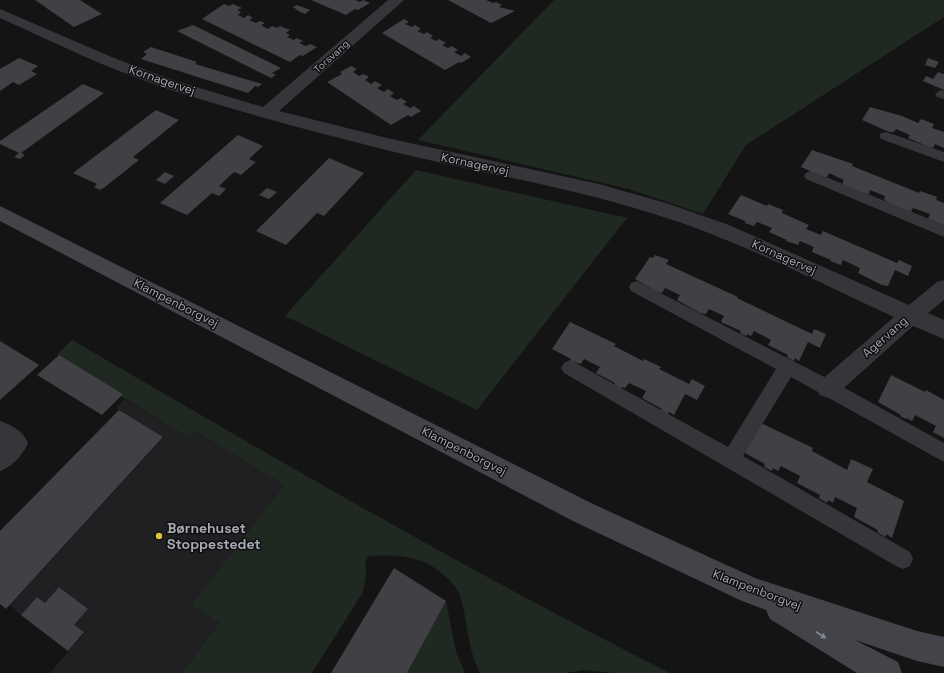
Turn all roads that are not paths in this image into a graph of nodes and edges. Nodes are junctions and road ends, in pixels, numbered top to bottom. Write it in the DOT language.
graph roads {
  1 [pos="397,0"];
  2 [pos="0,13"];
  3 [pos="266,114"];
  4 [pos="886,136"];
  5 [pos="944,158"];
  6 [pos="810,176"];
  7 [pos="0,212"];
  8 [pos="944,231"];
  9 [pos="637,287"];
  10 [pos="944,288"];
  11 [pos="912,314"];
  12 [pos="944,330"];
  13 [pos="787,367"];
  14 [pos="570,368"];
  15 [pos="828,388"];
  16 [pos="0,432"];
  17 [pos="944,453"];
  18 [pos="0,459"];
  19 [pos="731,459"];
  20 [pos="903,559"];
  21 [pos="752,591"];
  22 [pos="944,652"];
  23 [pos="887,673"];
  1 -- 3 [label="street, Torsvang"];
  2 -- 3 [label="street, Kornagervej"];
  3 -- 11 [label="street, Kornagervej"];
  4 -- 5 [label="lane"];
  6 -- 8 [label="lane"];
  7 -- 21 [label="street, Klampenborgvej"];
  9 -- 13 [label="lane"];
  10 -- 11 [label="street, Agervang"];
  11 -- 12 [label="street, Kornagervej"];
  11 -- 15 [label="street, Agervang"];
  13 -- 15 [label="lane"];
  13 -- 19 [label="lane"];
  14 -- 19 [label="lane"];
  15 -- 17 [label="lane"];
  16 -- 18 [label="street"];
  19 -- 20 [label="lane"];
  21 -- 22 [label="street, Klampenborgvej"];
  21 -- 23 [label="street, one-way"];
}
